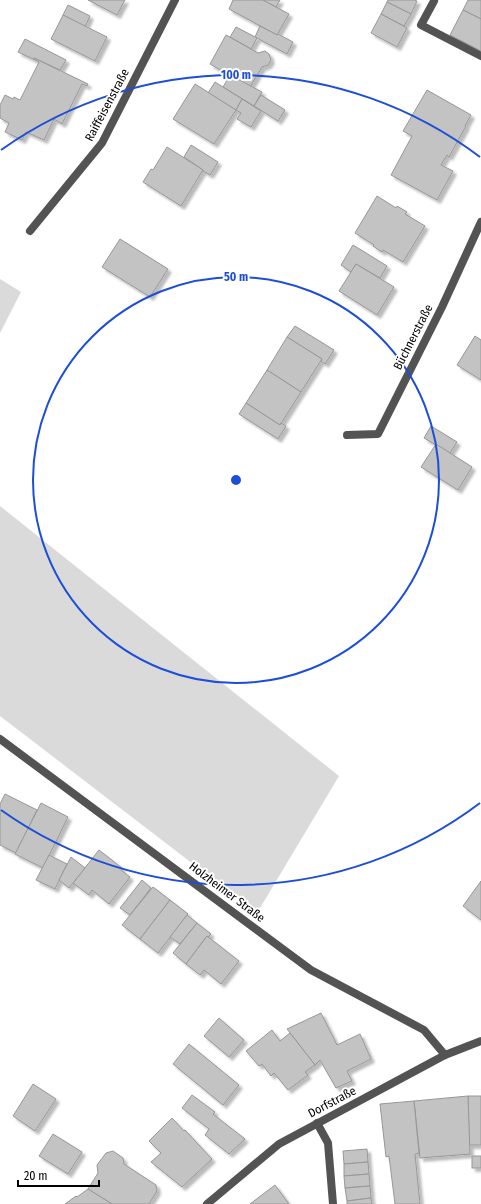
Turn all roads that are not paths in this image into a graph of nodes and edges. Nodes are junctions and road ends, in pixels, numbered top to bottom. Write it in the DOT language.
graph roads {
  1 [pos="175,0"];
  2 [pos="434,1"];
  3 [pos="481,56"];
  4 [pos="481,222"];
  5 [pos="30,231"];
  6 [pos="346,435"];
  7 [pos="0,739"];
  8 [pos="481,1041"];
  9 [pos="445,1055"];
  10 [pos="318,1123"];
  11 [pos="207,1204"];
  12 [pos="332,1204"];
  1 -- 5 [label="street, Raiffeisenstraße"];
  2 -- 3 [label="street"];
  4 -- 6 [label="street, Büchnerstraße"];
  7 -- 9 [label="street, Holzheimer Straße"];
  8 -- 9 [label="street, Dorfstraße"];
  9 -- 10 [label="street, Dorfstraße"];
  10 -- 11 [label="street, Dorfstraße"];
  10 -- 12 [label="street"];
}
